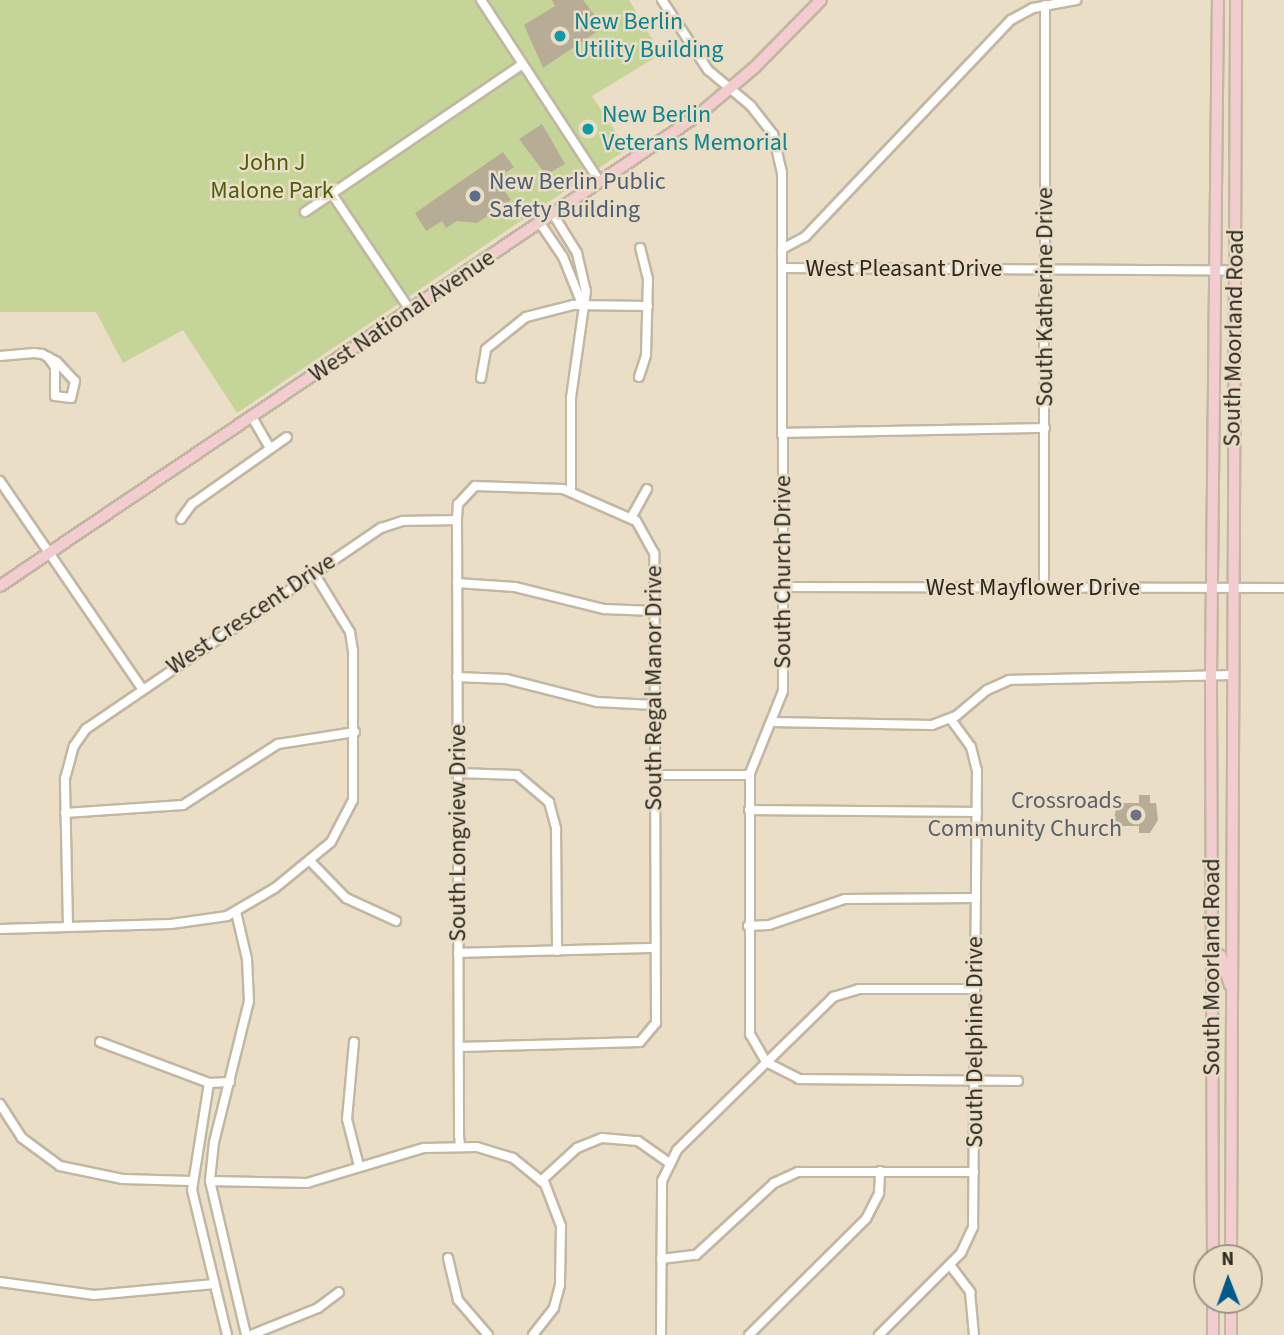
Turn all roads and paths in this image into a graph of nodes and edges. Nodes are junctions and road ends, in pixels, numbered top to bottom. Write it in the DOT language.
graph roads {
  1 [pos="481,0"];
  2 [pos="662,0"];
  3 [pos="821,0"];
  4 [pos="1076,0"];
  5 [pos="1218,0"];
  6 [pos="1236,0"];
  7 [pos="1045,5"];
  8 [pos="523,64"];
  9 [pos="731,90"];
  10 [pos="600,182"];
  11 [pos="332,194"];
  12 [pos="305,212"];
  13 [pos="553,214"];
  14 [pos="540,223"];
  15 [pos="640,248"];
  16 [pos="782,249"];
  17 [pos="782,268"];
  18 [pos="1045,268"];
  19 [pos="1217,270"];
  20 [pos="1235,270"];
  21 [pos="582,304"];
  22 [pos="648,306"];
  23 [pos="410,310"];
  24 [pos="0,356"];
  25 [pos="48,357"];
  26 [pos="639,377"];
  27 [pos="481,378"];
  28 [pos="252,417"];
  29 [pos="1045,428"];
  30 [pos="782,433"];
  31 [pos="287,437"];
  32 [pos="270,448"];
  33 [pos="0,481"];
  34 [pos="648,489"];
  35 [pos="571,491"];
  36 [pos="631,518"];
  37 [pos="181,519"];
  38 [pos="457,520"];
  39 [pos="50,553"];
  40 [pos="314,573"];
  41 [pos="457,583"];
  42 [pos="0,586"];
  43 [pos="783,587"];
  44 [pos="1044,588"];
  45 [pos="1284,588"];
  46 [pos="1212,589"];
  47 [pos="1231,589"];
  48 [pos="654,611"];
  49 [pos="1211,675"];
  50 [pos="1229,675"];
  51 [pos="457,677"];
  52 [pos="142,688"];
  53 [pos="654,705"];
  54 [pos="951,719"];
  55 [pos="771,722"];
  56 [pos="355,732"];
  57 [pos="458,773"];
  58 [pos="655,775"];
  59 [pos="750,775"];
  60 [pos="749,810"];
  61 [pos="976,812"];
  62 [pos="65,813"];
  63 [pos="310,861"];
  64 [pos="976,898"];
  65 [pos="236,912"];
  66 [pos="396,920"];
  67 [pos="748,926"];
  68 [pos="68,927"];
  69 [pos="0,929"];
  70 [pos="655,948"];
  71 [pos="557,951"];
  72 [pos="1212,951"];
  73 [pos="458,953"];
  74 [pos="1212,977"];
  75 [pos="1230,985"];
  76 [pos="975,989"];
  77 [pos="1230,1013"];
  78 [pos="100,1042"];
  79 [pos="354,1042"];
  80 [pos="459,1048"];
  81 [pos="766,1062"];
  82 [pos="975,1081"];
  83 [pos="1018,1081"];
  84 [pos="230,1082"];
  85 [pos="209,1083"];
  86 [pos="0,1104"];
  87 [pos="460,1146"];
  88 [pos="668,1162"];
  89 [pos="359,1166"];
  90 [pos="880,1171"];
  91 [pos="974,1172"];
  92 [pos="191,1181"];
  93 [pos="210,1181"];
  94 [pos="541,1181"];
  95 [pos="1213,1244"];
  96 [pos="1231,1244"];
  97 [pos="447,1258"];
  98 [pos="661,1259"];
  99 [pos="950,1265"];
  100 [pos="0,1282"];
  101 [pos="214,1284"];
  102 [pos="339,1292"];
  103 [pos="1213,1314"];
  104 [pos="1231,1314"];
  105 [pos="227,1335"];
  106 [pos="248,1335"];
  107 [pos="488,1335"];
  108 [pos="533,1335"];
  109 [pos="661,1335"];
  110 [pos="749,1335"];
  111 [pos="879,1335"];
  112 [pos="974,1335"];
  113 [pos="1213,1335"];
  114 [pos="1231,1335"];
  1 -- 8 [label="street"];
  2 -- 9 [label="street, South Church Drive"];
  3 -- 9 [label="main road, West National Avenue"];
  4 -- 7 [label="street"];
  5 -- 19 [label="main road, South Moorland Road"];
  6 -- 20 [label="main road, South Moorland Road"];
  7 -- 16 [label="street"];
  7 -- 18 [label="street, South Katherine Drive"];
  8 -- 10 [label="street"];
  8 -- 11 [label="street"];
  9 -- 10 [label="main road, West National Avenue"];
  9 -- 16 [label="street, South Church Drive"];
  10 -- 13 [label="main road, West National Avenue"];
  11 -- 12 [label="street"];
  11 -- 23 [label="street"];
  13 -- 14 [label="main road, West National Avenue"];
  13 -- 21 [label="street"];
  14 -- 21 [label="street"];
  14 -- 23 [label="main road, West National Avenue"];
  15 -- 22 [label="street"];
  16 -- 17 [label="street, South Church Drive"];
  17 -- 18 [label="street, West Pleasant Drive"];
  17 -- 30 [label="street, South Church Drive"];
  18 -- 19 [label="street, West Pleasant Drive"];
  18 -- 29 [label="street, South Katherine Drive"];
  19 -- 20 [label="street, West Pleasant Drive"];
  19 -- 46 [label="main road, South Moorland Road"];
  20 -- 47 [label="main road, South Moorland Road"];
  21 -- 22 [label="street"];
  21 -- 27 [label="street"];
  21 -- 35 [label="street"];
  22 -- 26 [label="street"];
  23 -- 28 [label="main road, West National Avenue"];
  24 -- 25 [label="street"];
  25 -- 25 [label="street"];
  28 -- 32 [label="street"];
  28 -- 39 [label="main road, West National Avenue"];
  29 -- 30 [label="street"];
  29 -- 44 [label="street, South Katherine Drive"];
  30 -- 43 [label="street, South Church Drive"];
  31 -- 32 [label="street"];
  32 -- 37 [label="street"];
  33 -- 39 [label="street"];
  34 -- 36 [label="street"];
  35 -- 36 [label="street, South Regal Manor Drive"];
  35 -- 38 [label="street"];
  36 -- 48 [label="street, South Regal Manor Drive"];
  38 -- 40 [label="street, West Crescent Drive"];
  38 -- 41 [label="street, South Longview Drive"];
  39 -- 42 [label="main road, West National Avenue"];
  39 -- 52 [label="street"];
  40 -- 52 [label="street, West Crescent Drive"];
  40 -- 56 [label="street"];
  41 -- 48 [label="street"];
  41 -- 51 [label="street, South Longview Drive"];
  43 -- 44 [label="street, West Mayflower Drive"];
  43 -- 55 [label="street, South Church Drive"];
  44 -- 46 [label="street, West Mayflower Drive"];
  45 -- 47 [label="street, West Mayflower Drive"];
  46 -- 47 [label="street, West Mayflower Drive"];
  46 -- 49 [label="main road, South Moorland Road"];
  47 -- 50 [label="main road, South Moorland Road"];
  48 -- 53 [label="street, South Regal Manor Drive"];
  49 -- 50 [label="street"];
  49 -- 54 [label="street"];
  49 -- 72 [label="main road, South Moorland Road"];
  50 -- 75 [label="main road, South Moorland Road"];
  51 -- 53 [label="street"];
  51 -- 57 [label="street, South Longview Drive"];
  52 -- 62 [label="street, West Crescent Drive"];
  53 -- 58 [label="street, South Regal Manor Drive"];
  54 -- 55 [label="street"];
  54 -- 61 [label="street, South Delphine Drive"];
  55 -- 59 [label="street, South Church Drive"];
  56 -- 62 [label="street"];
  56 -- 63 [label="street"];
  57 -- 71 [label="street"];
  57 -- 73 [label="street, South Longview Drive"];
  58 -- 59 [label="street"];
  58 -- 70 [label="street, South Regal Manor Drive"];
  59 -- 60 [label="street, South Church Drive"];
  60 -- 61 [label="street"];
  60 -- 67 [label="street, South Church Drive"];
  61 -- 64 [label="street, South Delphine Drive"];
  62 -- 68 [label="street"];
  63 -- 65 [label="street"];
  63 -- 66 [label="street"];
  64 -- 67 [label="street"];
  64 -- 76 [label="street, South Delphine Drive"];
  65 -- 68 [label="street"];
  65 -- 84 [label="street"];
  67 -- 81 [label="street, South Church Drive"];
  68 -- 69 [label="street"];
  70 -- 71 [label="street"];
  70 -- 80 [label="street, South Regal Manor Drive"];
  71 -- 73 [label="street"];
  72 -- 74 [label="main road, South Moorland Road"];
  72 -- 75 [label="main road"];
  73 -- 80 [label="street, South Longview Drive"];
  74 -- 77 [label="main road"];
  74 -- 95 [label="main road, South Moorland Road"];
  75 -- 77 [label="main road, South Moorland Road"];
  76 -- 81 [label="street"];
  76 -- 82 [label="street, South Delphine Drive"];
  77 -- 96 [label="main road, South Moorland Road"];
  78 -- 85 [label="street"];
  79 -- 89 [label="street"];
  80 -- 87 [label="street, South Longview Drive"];
  81 -- 82 [label="street"];
  81 -- 88 [label="street"];
  82 -- 83 [label="street"];
  82 -- 91 [label="street, South Delphine Drive"];
  84 -- 85 [label="street"];
  84 -- 93 [label="street"];
  85 -- 92 [label="street"];
  86 -- 92 [label="street"];
  87 -- 89 [label="street"];
  87 -- 94 [label="street"];
  88 -- 94 [label="street"];
  88 -- 98 [label="street"];
  89 -- 93 [label="street"];
  90 -- 91 [label="street"];
  90 -- 98 [label="street"];
  90 -- 110 [label="street"];
  91 -- 99 [label="street, South Delphine Drive"];
  92 -- 101 [label="street"];
  93 -- 106 [label="street"];
  94 -- 108 [label="street"];
  97 -- 107 [label="street"];
  98 -- 109 [label="street"];
  99 -- 111 [label="street, South Delphine Drive"];
  99 -- 112 [label="street"];
  100 -- 101 [label="street"];
  101 -- 105 [label="street"];
  102 -- 106 [label="street"];
  103 -- 113 [label="main road"];
  104 -- 114 [label="main road"];
}
